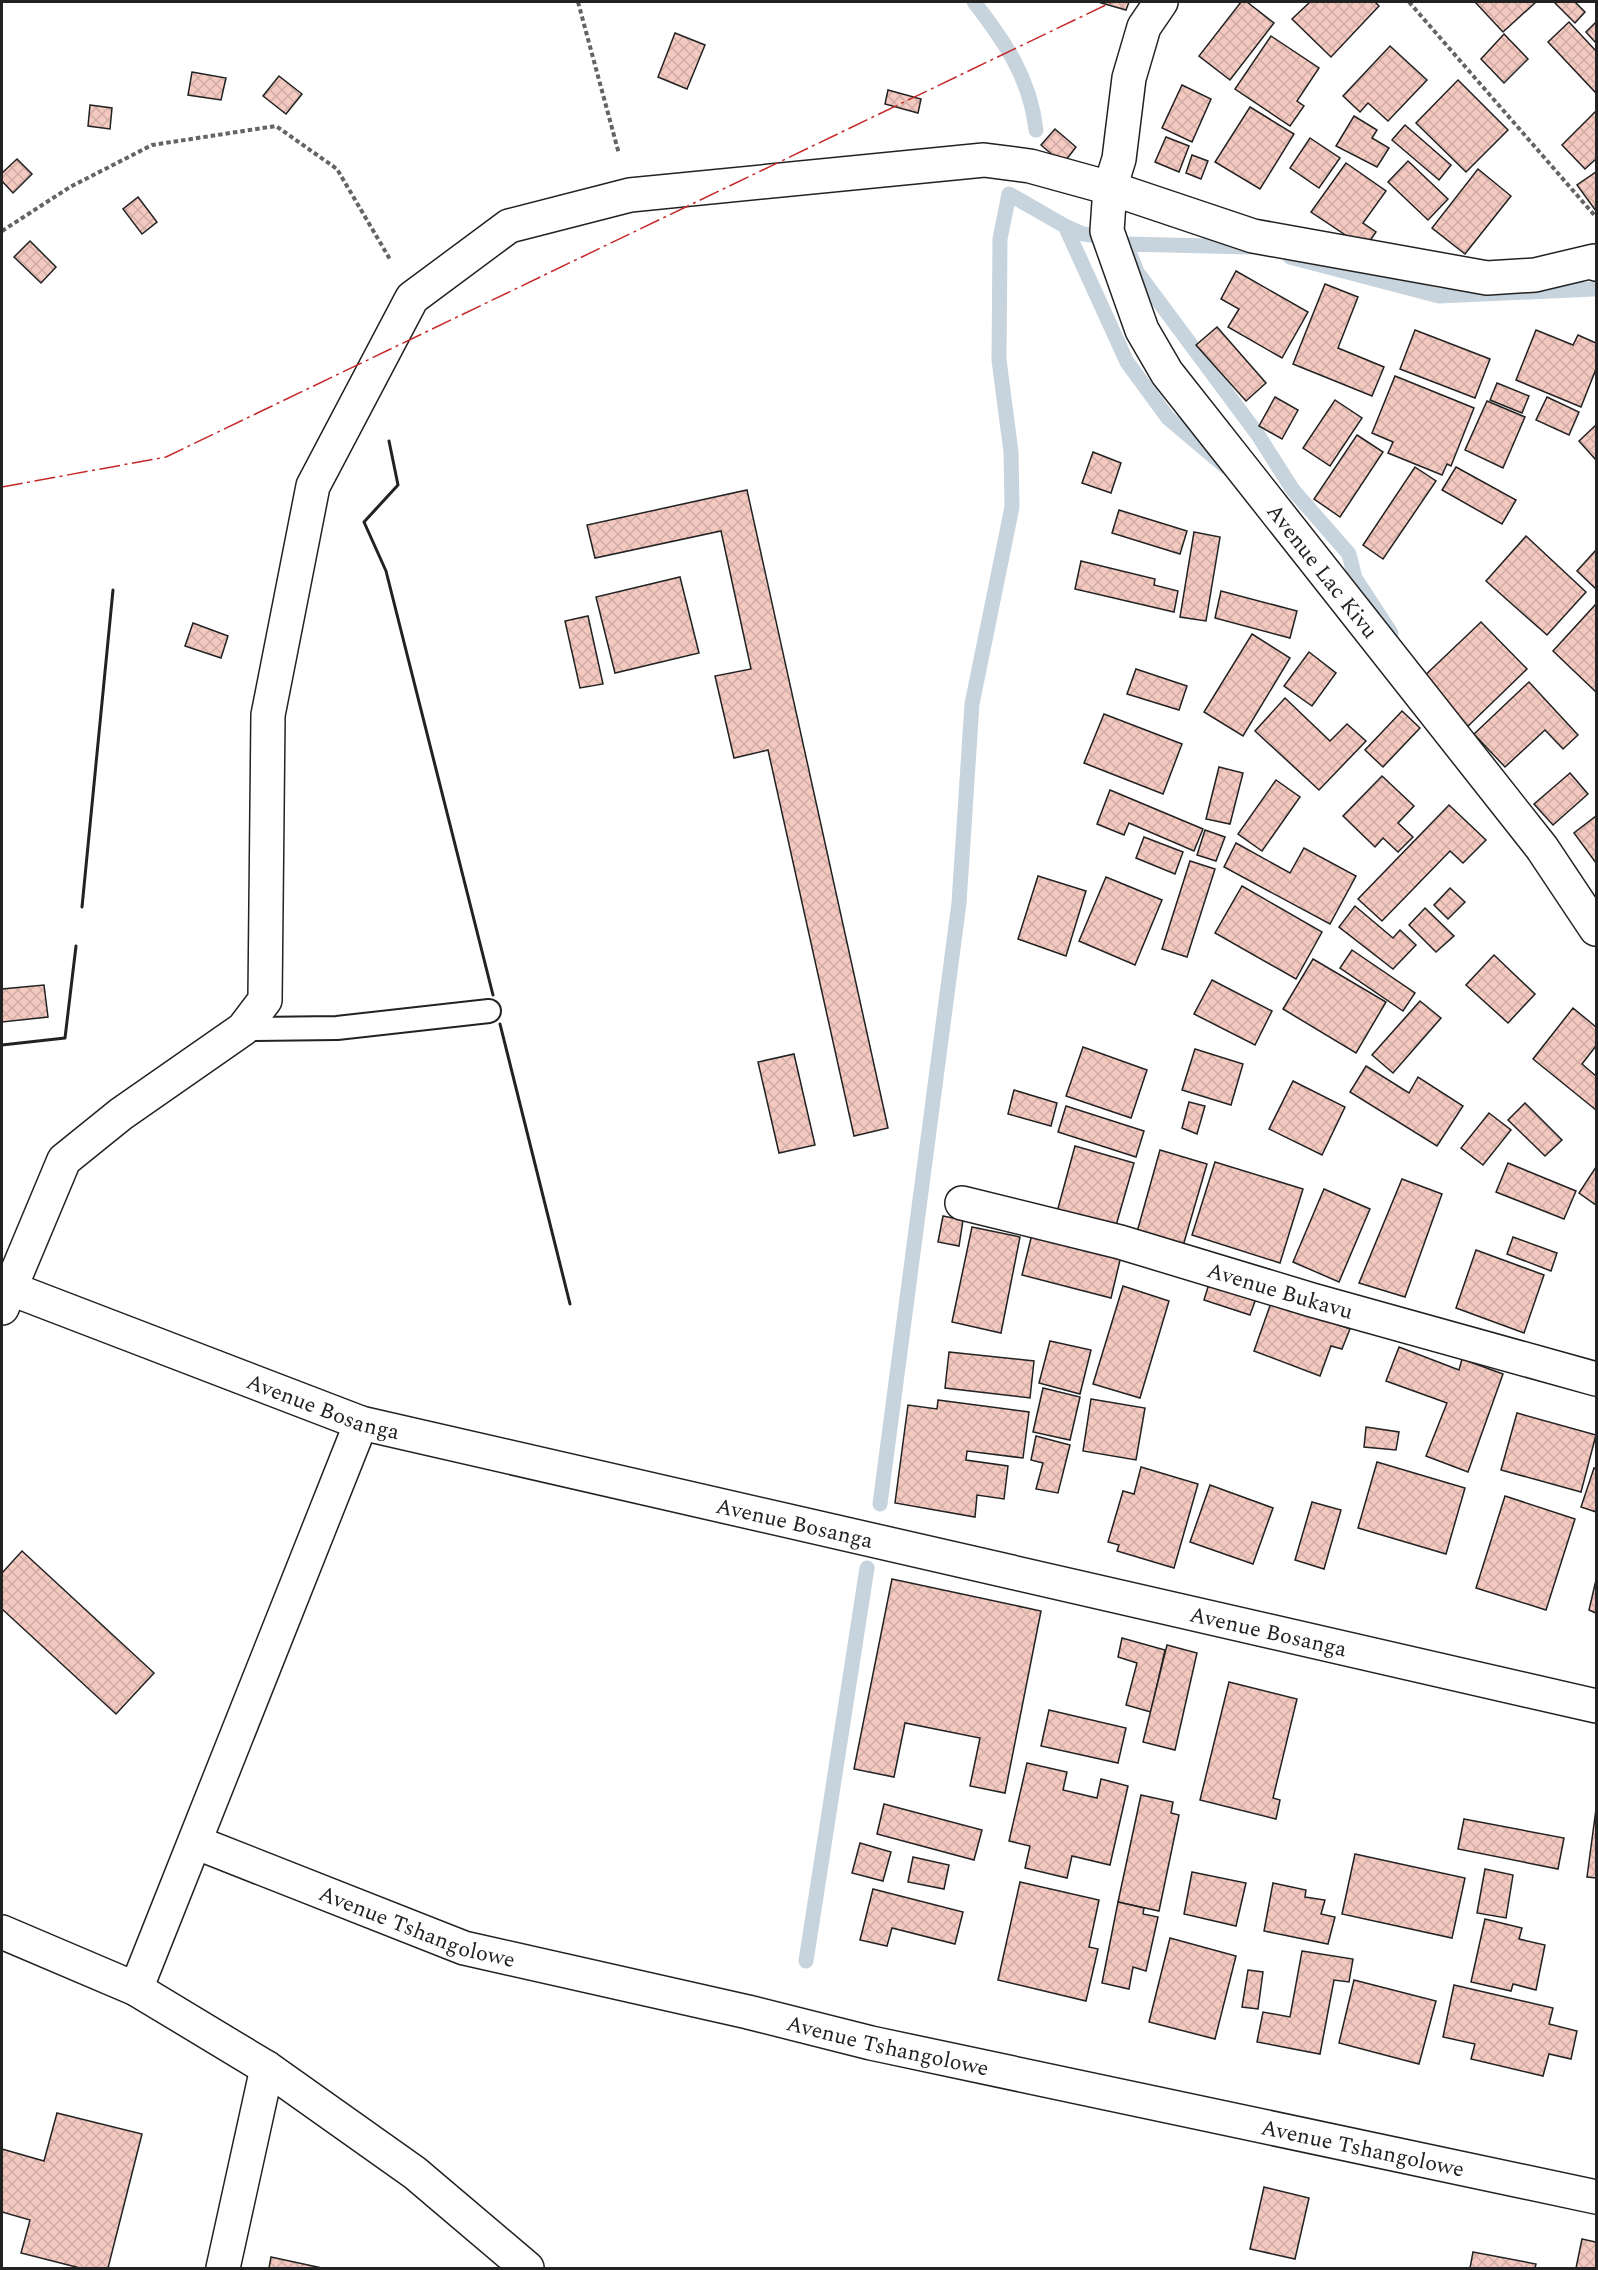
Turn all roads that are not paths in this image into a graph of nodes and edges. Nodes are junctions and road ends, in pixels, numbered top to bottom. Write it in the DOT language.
graph roads {
  1 [pos="1161,2"];
  2 [pos="1110,188"];
  3 [pos="1596,262"];
  4 [pos="1596,929"];
  5 [pos="489,1011"];
  6 [pos="243,1029"];
  7 [pos="962,1203"];
  8 [pos="5,1298"];
  9 [pos="1596,1379"];
  10 [pos="361,1423"];
  11 [pos="1596,1706"];
  12 [pos="195,1842"];
  13 [pos="2,1932"];
  14 [pos="136,1989"];
  15 [pos="267,2068"];
  16 [pos="1596,2197"];
  17 [pos="223,2268"];
  18 [pos="526,2268"];
  1 -- 2 [label="street, Avenue Lac Kivu"];
  2 -- 3 [label="street"];
  2 -- 4 [label="street, Avenue Lac Kivu"];
  2 -- 6 [label="street"];
  5 -- 6 [label="lane"];
  6 -- 8 [label="street"];
  7 -- 9 [label="street, Avenue Bukavu"];
  8 -- 10 [label="street, Avenue Bosanga"];
  10 -- 11 [label="street, Avenue Bosanga"];
  10 -- 12 [label="street"];
  12 -- 14 [label="street"];
  12 -- 16 [label="street, Avenue Tshangolowe"];
  13 -- 14 [label="street"];
  14 -- 15 [label="street"];
  15 -- 17 [label="street"];
  15 -- 18 [label="street"];
}
